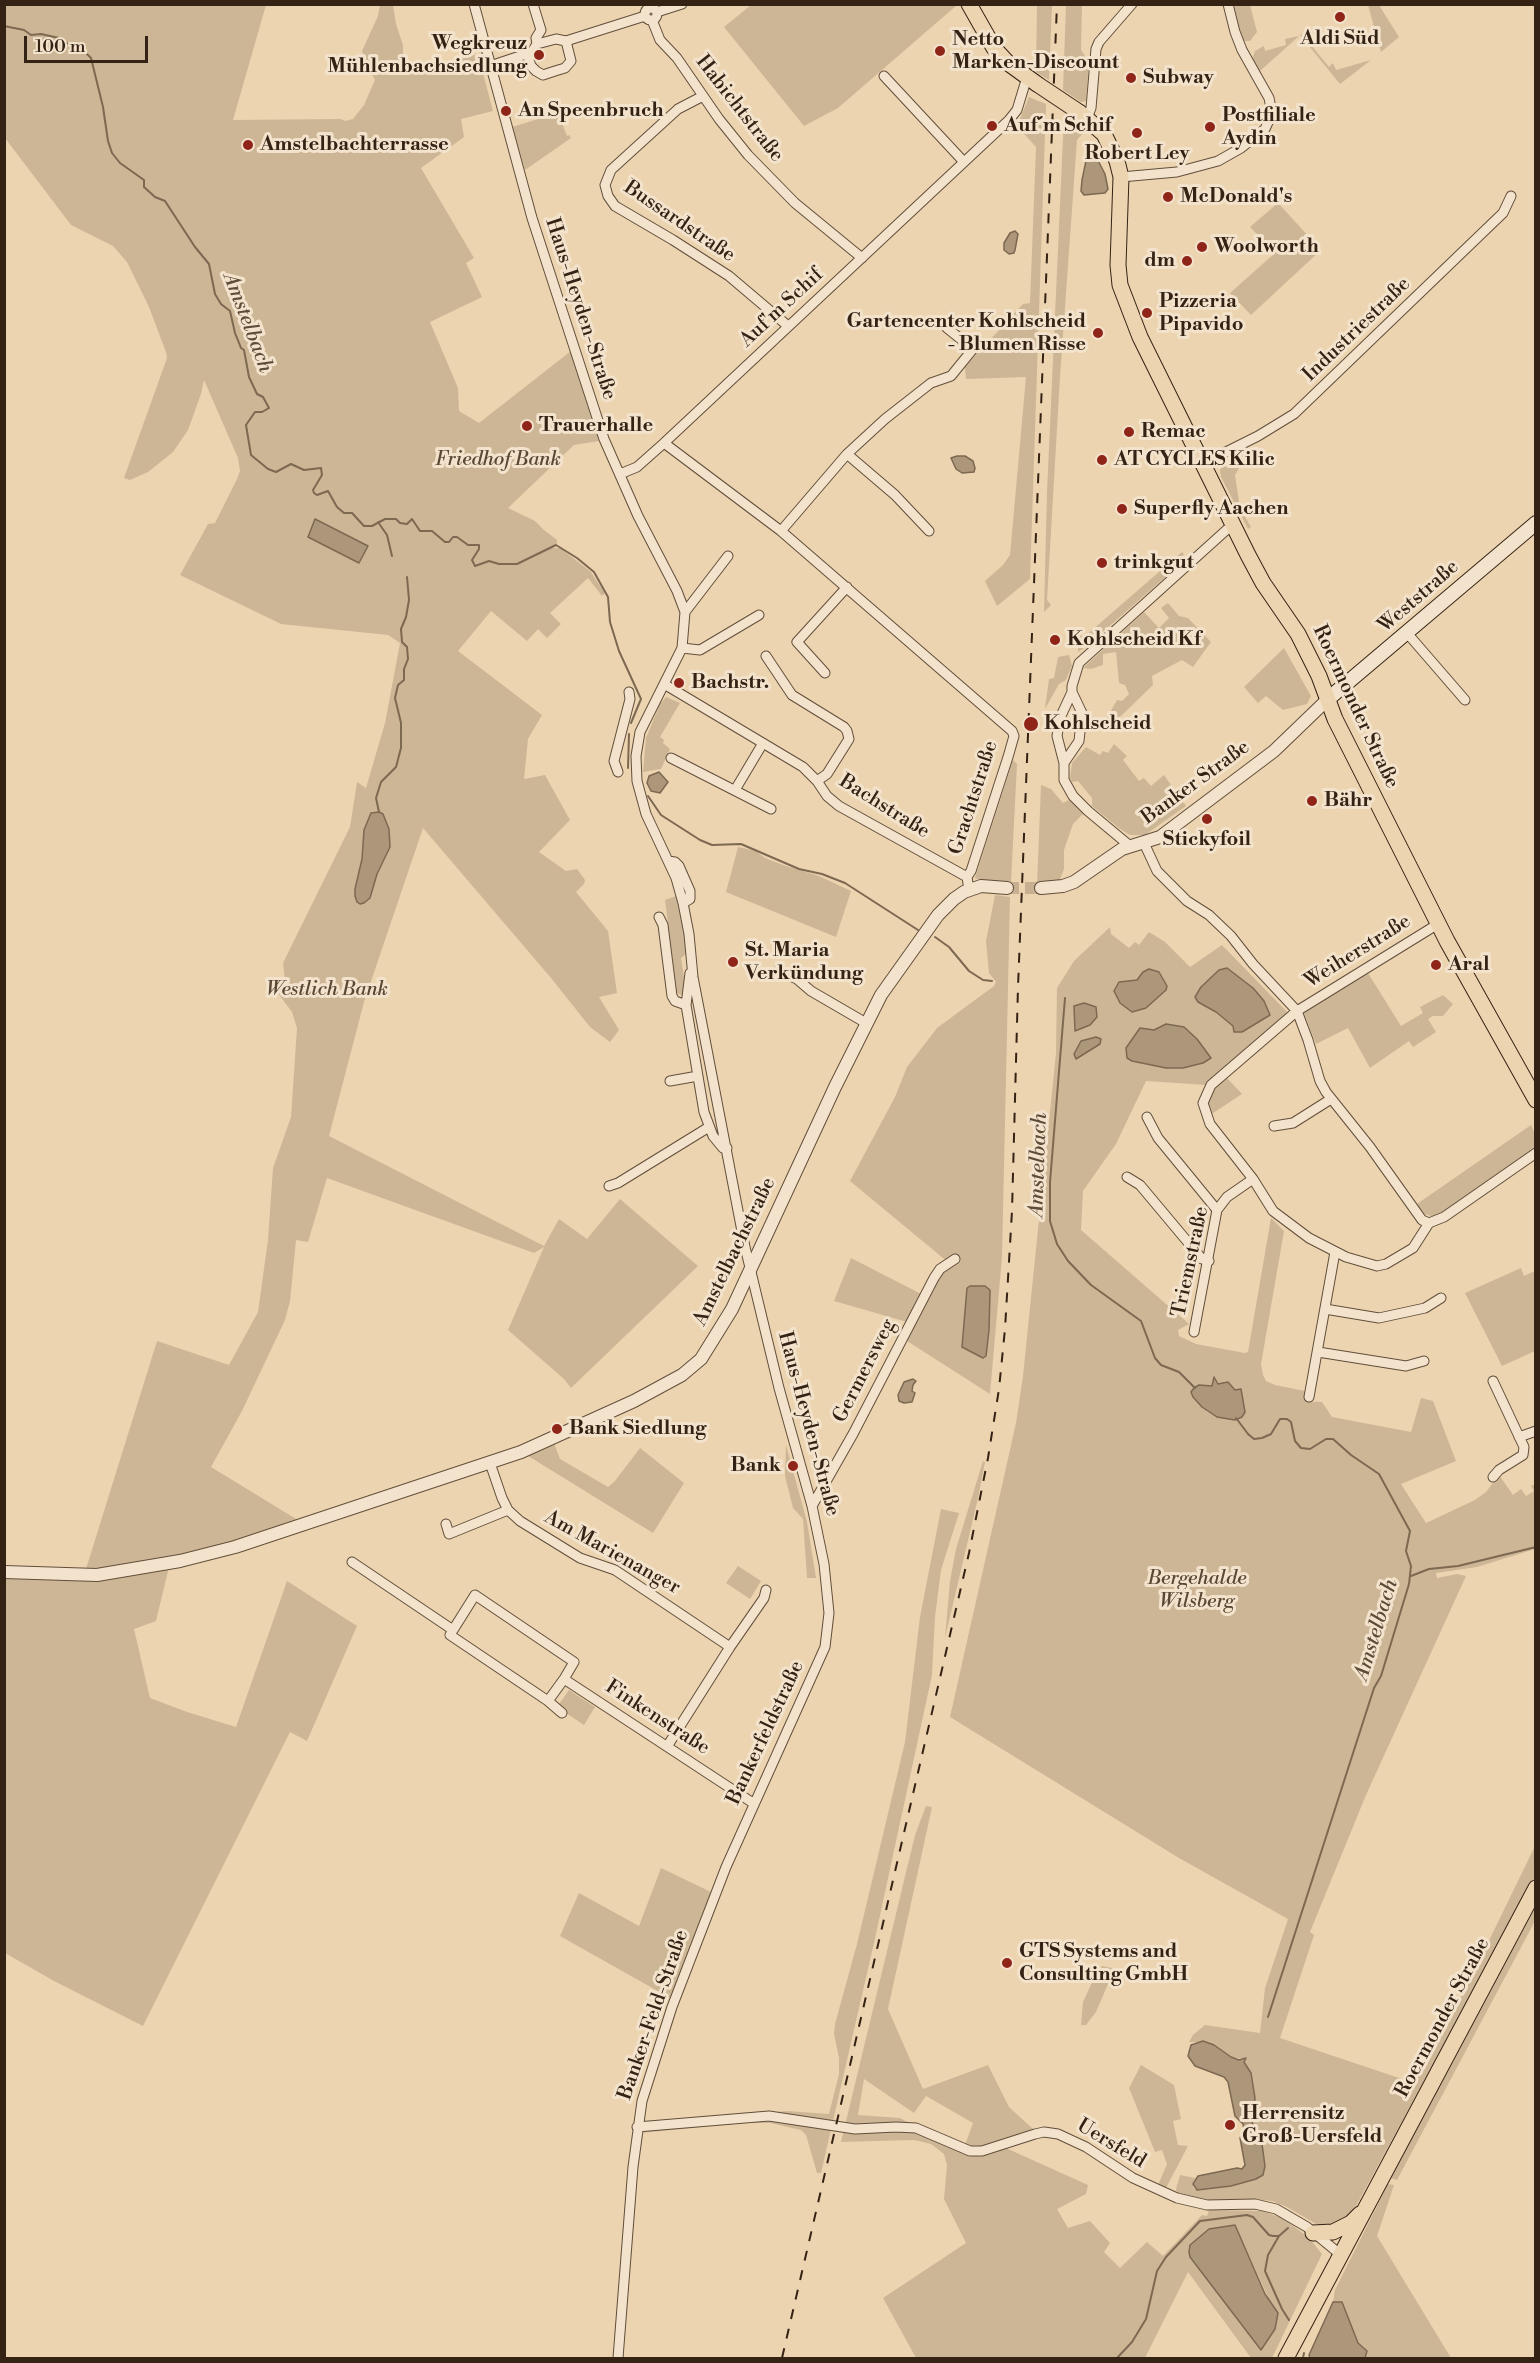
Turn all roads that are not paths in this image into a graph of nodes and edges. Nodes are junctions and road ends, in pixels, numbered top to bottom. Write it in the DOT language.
graph roads {
  1 [pos="474,4"];
  2 [pos="533,4"];
  3 [pos="682,4"];
  4 [pos="969,4"];
  5 [pos="1132,4"];
  6 [pos="1228,4"];
  7 [pos="650,12"];
  8 [pos="566,42"];
  9 [pos="537,44"];
  10 [pos="528,53"];
  11 [pos="490,66"];
  12 [pos="884,76"];
  13 [pos="1032,80"];
  14 [pos="703,96"];
  15 [pos="1083,115"];
  16 [pos="963,162"];
  17 [pos="1121,177"];
  18 [pos="1511,196"];
  19 [pos="862,258"];
  20 [pos="788,326"];
  21 [pos="947,328"];
  22 [pos="664,443"];
  23 [pos="847,454"];
  24 [pos="1204,463"];
  25 [pos="620,474"];
  26 [pos="1536,523"];
  27 [pos="1233,524"];
  28 [pos="781,531"];
  29 [pos="929,531"];
  30 [pos="728,556"];
  31 [pos="847,587"];
  32 [pos="684,612"];
  33 [pos="759,615"];
  34 [pos="1407,633"];
  35 [pos="682,648"];
  36 [pos="766,656"];
  37 [pos="825,673"];
  38 [pos="664,684"];
  39 [pos="629,692"];
  40 [pos="1072,692"];
  41 [pos="1328,699"];
  42 [pos="1465,700"];
  43 [pos="631,729"];
  44 [pos="763,743"];
  45 [pos="670,758"];
  46 [pos="1064,763"];
  47 [pos="618,772"];
  48 [pos="817,781"];
  49 [pos="735,790"];
  50 [pos="771,809"];
  51 [pos="1144,843"];
  52 [pos="1130,846"];
  53 [pos="968,884"];
  54 [pos="1007,888"];
  55 [pos="1041,888"];
  56 [pos="659,917"];
  57 [pos="1438,924"];
  58 [pos="692,968"];
  59 [pos="778,971"];
  60 [pos="686,1005"];
  61 [pos="1297,1011"];
  62 [pos="867,1023"];
  63 [pos="698,1076"];
  64 [pos="670,1081"];
  65 [pos="1330,1099"];
  66 [pos="1536,1100"];
  67 [pos="1148,1117"];
  68 [pos="709,1126"];
  69 [pos="1274,1126"];
  70 [pos="727,1148"];
  71 [pos="1536,1153"];
  72 [pos="1127,1177"];
  73 [pos="1253,1179"];
  74 [pos="609,1186"];
  75 [pos="1217,1210"];
  76 [pos="1426,1226"];
  77 [pos="745,1247"];
  78 [pos="760,1250"];
  79 [pos="1335,1252"];
  80 [pos="955,1259"];
  81 [pos="1209,1261"];
  82 [pos="751,1271"];
  83 [pos="1441,1298"];
  84 [pos="1325,1309"];
  85 [pos="1194,1332"];
  86 [pos="1318,1352"];
  87 [pos="1424,1361"];
  88 [pos="1493,1381"];
  89 [pos="1309,1398"];
  90 [pos="1536,1431"];
  91 [pos="1520,1437"];
  92 [pos="490,1463"];
  93 [pos="1493,1477"];
  94 [pos="812,1506"];
  95 [pos="508,1510"];
  96 [pos="446,1524"];
  97 [pos="352,1562"];
  98 [pos="4,1572"];
  99 [pos="766,1590"];
  100 [pos="829,1612"];
  101 [pos="453,1630"];
  102 [pos="730,1647"];
  103 [pos="564,1678"];
  104 [pos="548,1701"];
  105 [pos="562,1713"];
  106 [pos="668,1745"];
  107 [pos="753,1803"];
  108 [pos="726,1867"];
  109 [pos="1536,1888"];
  110 [pos="637,2127"];
  111 [pos="1365,2210"];
  112 [pos="1313,2233"];
  113 [pos="1341,2256"];
  114 [pos="618,2358"];
  115 [pos="1286,2358"];
  1 -- 11 [label="street, Haus-Heyden-Straße"];
  2 -- 9 [label="street"];
  3 -- 7 [label="street"];
  4 -- 13 [label="main road, Roermonder Straße"];
  5 -- 15 [label="street"];
  6 -- 17 [label="street"];
  7 -- 8 [label="street"];
  7 -- 14 [label="street, Habichtstraße"];
  8 -- 9 [label="street"];
  8 -- 10 [label="street"];
  9 -- 10 [label="street"];
  10 -- 11 [label="street"];
  11 -- 25 [label="street, Haus-Heyden-Straße"];
  12 -- 16 [label="street"];
  13 -- 15 [label="main road, Roermonder Straße, bridge"];
  13 -- 16 [label="street, Auf'm Schif"];
  14 -- 19 [label="street, Habichtstraße"];
  14 -- 20 [label="street, Bussardstraße"];
  15 -- 17 [label="main road, Roermonder Straße"];
  16 -- 19 [label="street, Auf'm Schif"];
  17 -- 24 [label="main road, Roermonder Straße"];
  18 -- 24 [label="street, Industriestraße"];
  19 -- 20 [label="street, Auf'm Schif"];
  20 -- 22 [label="street, Auf'm Schif"];
  21 -- 23 [label="street"];
  22 -- 25 [label="street, Auf'm Schif"];
  22 -- 28 [label="street, Grachtstraße"];
  23 -- 28 [label="street"];
  23 -- 29 [label="street"];
  24 -- 27 [label="main road, Roermonder Straße"];
  25 -- 32 [label="street, Haus-Heyden-Straße"];
  26 -- 34 [label="main road, Weststraße"];
  27 -- 40 [label="street"];
  27 -- 41 [label="main road, Roermonder Straße"];
  28 -- 31 [label="street, Grachtstraße"];
  30 -- 32 [label="street"];
  31 -- 37 [label="street"];
  31 -- 53 [label="street, Grachtstraße"];
  32 -- 35 [label="street, Haus-Heyden-Straße"];
  33 -- 35 [label="street"];
  34 -- 41 [label="main road, Weststraße"];
  34 -- 42 [label="street"];
  35 -- 38 [label="street, Haus-Heyden-Straße"];
  36 -- 48 [label="street, Bachstraße"];
  38 -- 43 [label="street, Haus-Heyden-Straße"];
  38 -- 44 [label="street, Bachstraße"];
  39 -- 43 [label="street, Haus-Heyden-Straße"];
  40 -- 46 [label="street"];
  40 -- 46 [label="street"];
  41 -- 51 [label="street, Banker Straße"];
  41 -- 57 [label="main road, Roermonder Straße"];
  43 -- 47 [label="street, Haus-Heyden-Straße"];
  43 -- 58 [label="street, Haus-Heyden-Straße"];
  44 -- 48 [label="street, Bachstraße"];
  44 -- 49 [label="street"];
  45 -- 49 [label="street"];
  46 -- 52 [label="street"];
  48 -- 53 [label="street, Bachstraße"];
  49 -- 50 [label="street"];
  51 -- 52 [label="street, Banker Straße"];
  51 -- 61 [label="street"];
  52 -- 55 [label="street, Banker Straße"];
  53 -- 54 [label="street"];
  53 -- 62 [label="street, Amstelbachstraße"];
  56 -- 60 [label="street, Haus-Heyden-Straße"];
  57 -- 61 [label="street, Weiherstraße"];
  57 -- 66 [label="main road, Roermonder Straße"];
  58 -- 60 [label="street, Haus-Heyden-Straße"];
  58 -- 70 [label="street, Haus-Heyden-Straße"];
  59 -- 62 [label="street"];
  60 -- 63 [label="street, Haus-Heyden-Straße"];
  61 -- 65 [label="street"];
  61 -- 73 [label="street, Weiherstraße"];
  62 -- 78 [label="street, Amstelbachstraße"];
  63 -- 64 [label="street"];
  63 -- 68 [label="street, Haus-Heyden-Straße"];
  65 -- 69 [label="street"];
  65 -- 76 [label="street"];
  67 -- 75 [label="street"];
  68 -- 70 [label="street, Haus-Heyden-Straße"];
  68 -- 74 [label="street"];
  70 -- 77 [label="street, Haus-Heyden-Straße"];
  71 -- 76 [label="street"];
  72 -- 81 [label="street"];
  73 -- 75 [label="street, Triemstraße"];
  73 -- 79 [label="street, Weiherstraße"];
  75 -- 81 [label="street, Triemstraße"];
  76 -- 79 [label="street, Weiherstraße"];
  77 -- 78 [label="street"];
  77 -- 82 [label="street, Haus-Heyden-Straße"];
  78 -- 82 [label="street, Amstelbachstraße"];
  79 -- 84 [label="street"];
  80 -- 94 [label="street, Germersweg"];
  81 -- 85 [label="street, Triemstraße"];
  82 -- 92 [label="street, Amstelbachstraße"];
  82 -- 94 [label="street, Haus-Heyden-Straße"];
  83 -- 84 [label="street"];
  84 -- 86 [label="street"];
  86 -- 87 [label="street"];
  86 -- 89 [label="street"];
  88 -- 91 [label="street"];
  90 -- 91 [label="street"];
  91 -- 93 [label="street"];
  92 -- 95 [label="street"];
  92 -- 98 [label="street, Amstelbachstraße"];
  94 -- 100 [label="street, Haus-Heyden-Straße"];
  95 -- 96 [label="street"];
  95 -- 102 [label="street, Am Marienanger"];
  97 -- 101 [label="street"];
  99 -- 102 [label="street"];
  100 -- 107 [label="street, Bankerfeldstraße"];
  101 -- 103 [label="street"];
  101 -- 104 [label="street"];
  102 -- 106 [label="street"];
  103 -- 104 [label="street"];
  103 -- 106 [label="street, Finkenstraße"];
  104 -- 105 [label="street"];
  106 -- 107 [label="street, Finkenstraße"];
  107 -- 108 [label="street, Bankerfeldstraße"];
  108 -- 110 [label="street, Banker-Feld-Straße"];
  109 -- 111 [label="main road, Roermonder Straße"];
  110 -- 112 [label="street, Uersfeld"];
  110 -- 114 [label="street, Banker-Feld-Straße"];
  111 -- 112 [label="main road"];
  111 -- 113 [label="main road, Roermonder Straße"];
  112 -- 113 [label="street, Uersfeld"];
  113 -- 115 [label="main road, Roermonder Straße"];
}
